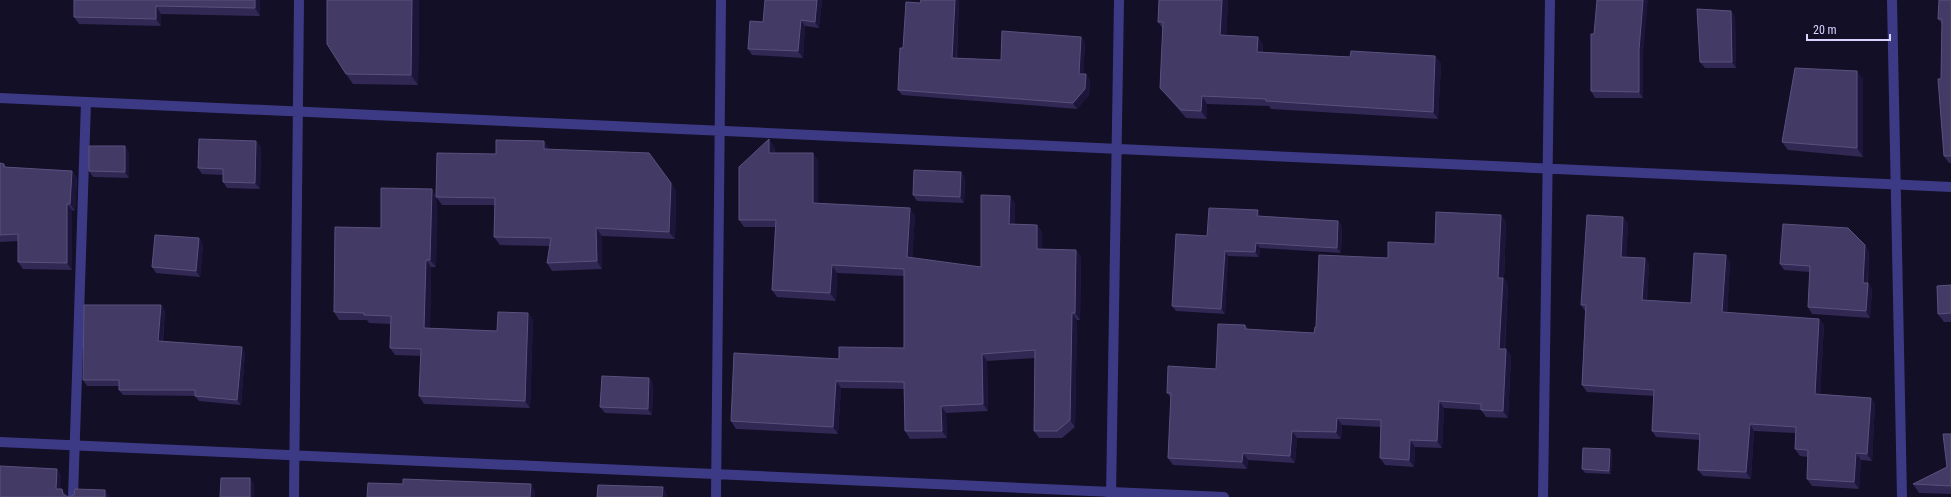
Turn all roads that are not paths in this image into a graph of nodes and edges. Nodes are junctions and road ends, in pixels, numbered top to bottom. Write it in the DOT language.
graph roads {
  1 [pos="299,0"];
  2 [pos="721,0"];
  3 [pos="1119,0"];
  4 [pos="1550,0"];
  5 [pos="1892,0"];
  6 [pos="0,98"];
  7 [pos="86,102"];
  8 [pos="297,111"];
  9 [pos="720,130"];
  10 [pos="1116,148"];
  11 [pos="1548,168"];
  12 [pos="1896,184"];
  13 [pos="1951,187"];
  14 [pos="0,442"];
  15 [pos="74,445"];
  16 [pos="294,455"];
  17 [pos="716,475"];
  18 [pos="1111,494"];
  19 [pos="73,497"];
  20 [pos="294,497"];
  21 [pos="716,497"];
  22 [pos="1224,497"];
  23 [pos="1543,497"];
  24 [pos="1902,497"];
  1 -- 8 [label="street"];
  2 -- 9 [label="street"];
  3 -- 10 [label="street"];
  4 -- 11 [label="street"];
  5 -- 12 [label="street"];
  6 -- 7 [label="street"];
  7 -- 8 [label="street"];
  7 -- 15 [label="street"];
  8 -- 9 [label="street"];
  8 -- 16 [label="street"];
  9 -- 10 [label="street"];
  9 -- 17 [label="street"];
  10 -- 11 [label="street"];
  10 -- 18 [label="street"];
  11 -- 12 [label="street"];
  11 -- 23 [label="street"];
  12 -- 13 [label="street"];
  12 -- 24 [label="street"];
  14 -- 15 [label="street"];
  15 -- 16 [label="street"];
  15 -- 19 [label="street"];
  16 -- 17 [label="street"];
  16 -- 20 [label="street"];
  17 -- 18 [label="street"];
  17 -- 21 [label="street"];
  18 -- 22 [label="street"];
}
